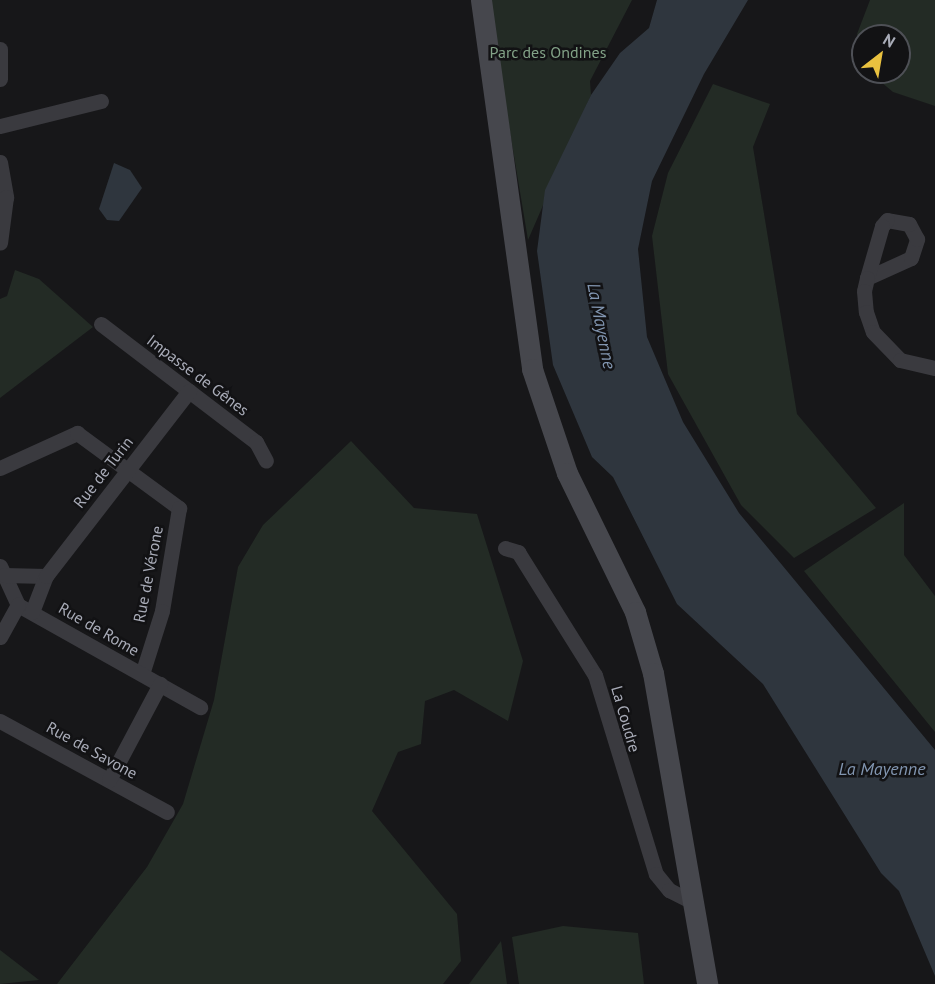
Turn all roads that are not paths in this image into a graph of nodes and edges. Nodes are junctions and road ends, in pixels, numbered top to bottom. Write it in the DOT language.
graph roads {
  1 [pos="481,0"];
  2 [pos="0,49"];
  3 [pos="0,79"];
  4 [pos="101,101"];
  5 [pos="0,126"];
  6 [pos="0,162"];
  7 [pos="0,243"];
  8 [pos="867,278"];
  9 [pos="101,324"];
  10 [pos="935,368"];
  11 [pos="189,391"];
  12 [pos="266,461"];
  13 [pos="0,468"];
  14 [pos="128,468"];
  15 [pos="505,548"];
  16 [pos="2,571"];
  17 [pos="46,576"];
  18 [pos="25,608"];
  19 [pos="0,637"];
  20 [pos="142,674"];
  21 [pos="160,684"];
  22 [pos="200,706"];
  23 [pos="0,721"];
  24 [pos="109,780"];
  25 [pos="168,812"];
  26 [pos="696,904"];
  27 [pos="707,984"];
  1 -- 26 [label="street"];
  2 -- 3 [label="street"];
  4 -- 5 [label="street"];
  6 -- 7 [label="street"];
  8 -- 10 [label="street"];
  9 -- 11 [label="street, Impasse de Gênes"];
  11 -- 12 [label="street, Impasse de Gênes"];
  11 -- 14 [label="street, Rue de Turin"];
  13 -- 14 [label="street"];
  14 -- 17 [label="street, Rue de Turin"];
  14 -- 20 [label="street, Rue de Vérone"];
  15 -- 26 [label="street, La Coudre"];
  16 -- 17 [label="street"];
  16 -- 18 [label="street"];
  17 -- 18 [label="street, Rue de Turin"];
  18 -- 19 [label="street, Rue de Turin"];
  18 -- 20 [label="street, Rue de Rome"];
  20 -- 21 [label="street, Rue de Rome"];
  21 -- 22 [label="street, Rue de Rome"];
  21 -- 24 [label="street"];
  23 -- 24 [label="street, Rue de Savone"];
  24 -- 25 [label="street, Rue de Savone"];
  26 -- 27 [label="street"];
}
